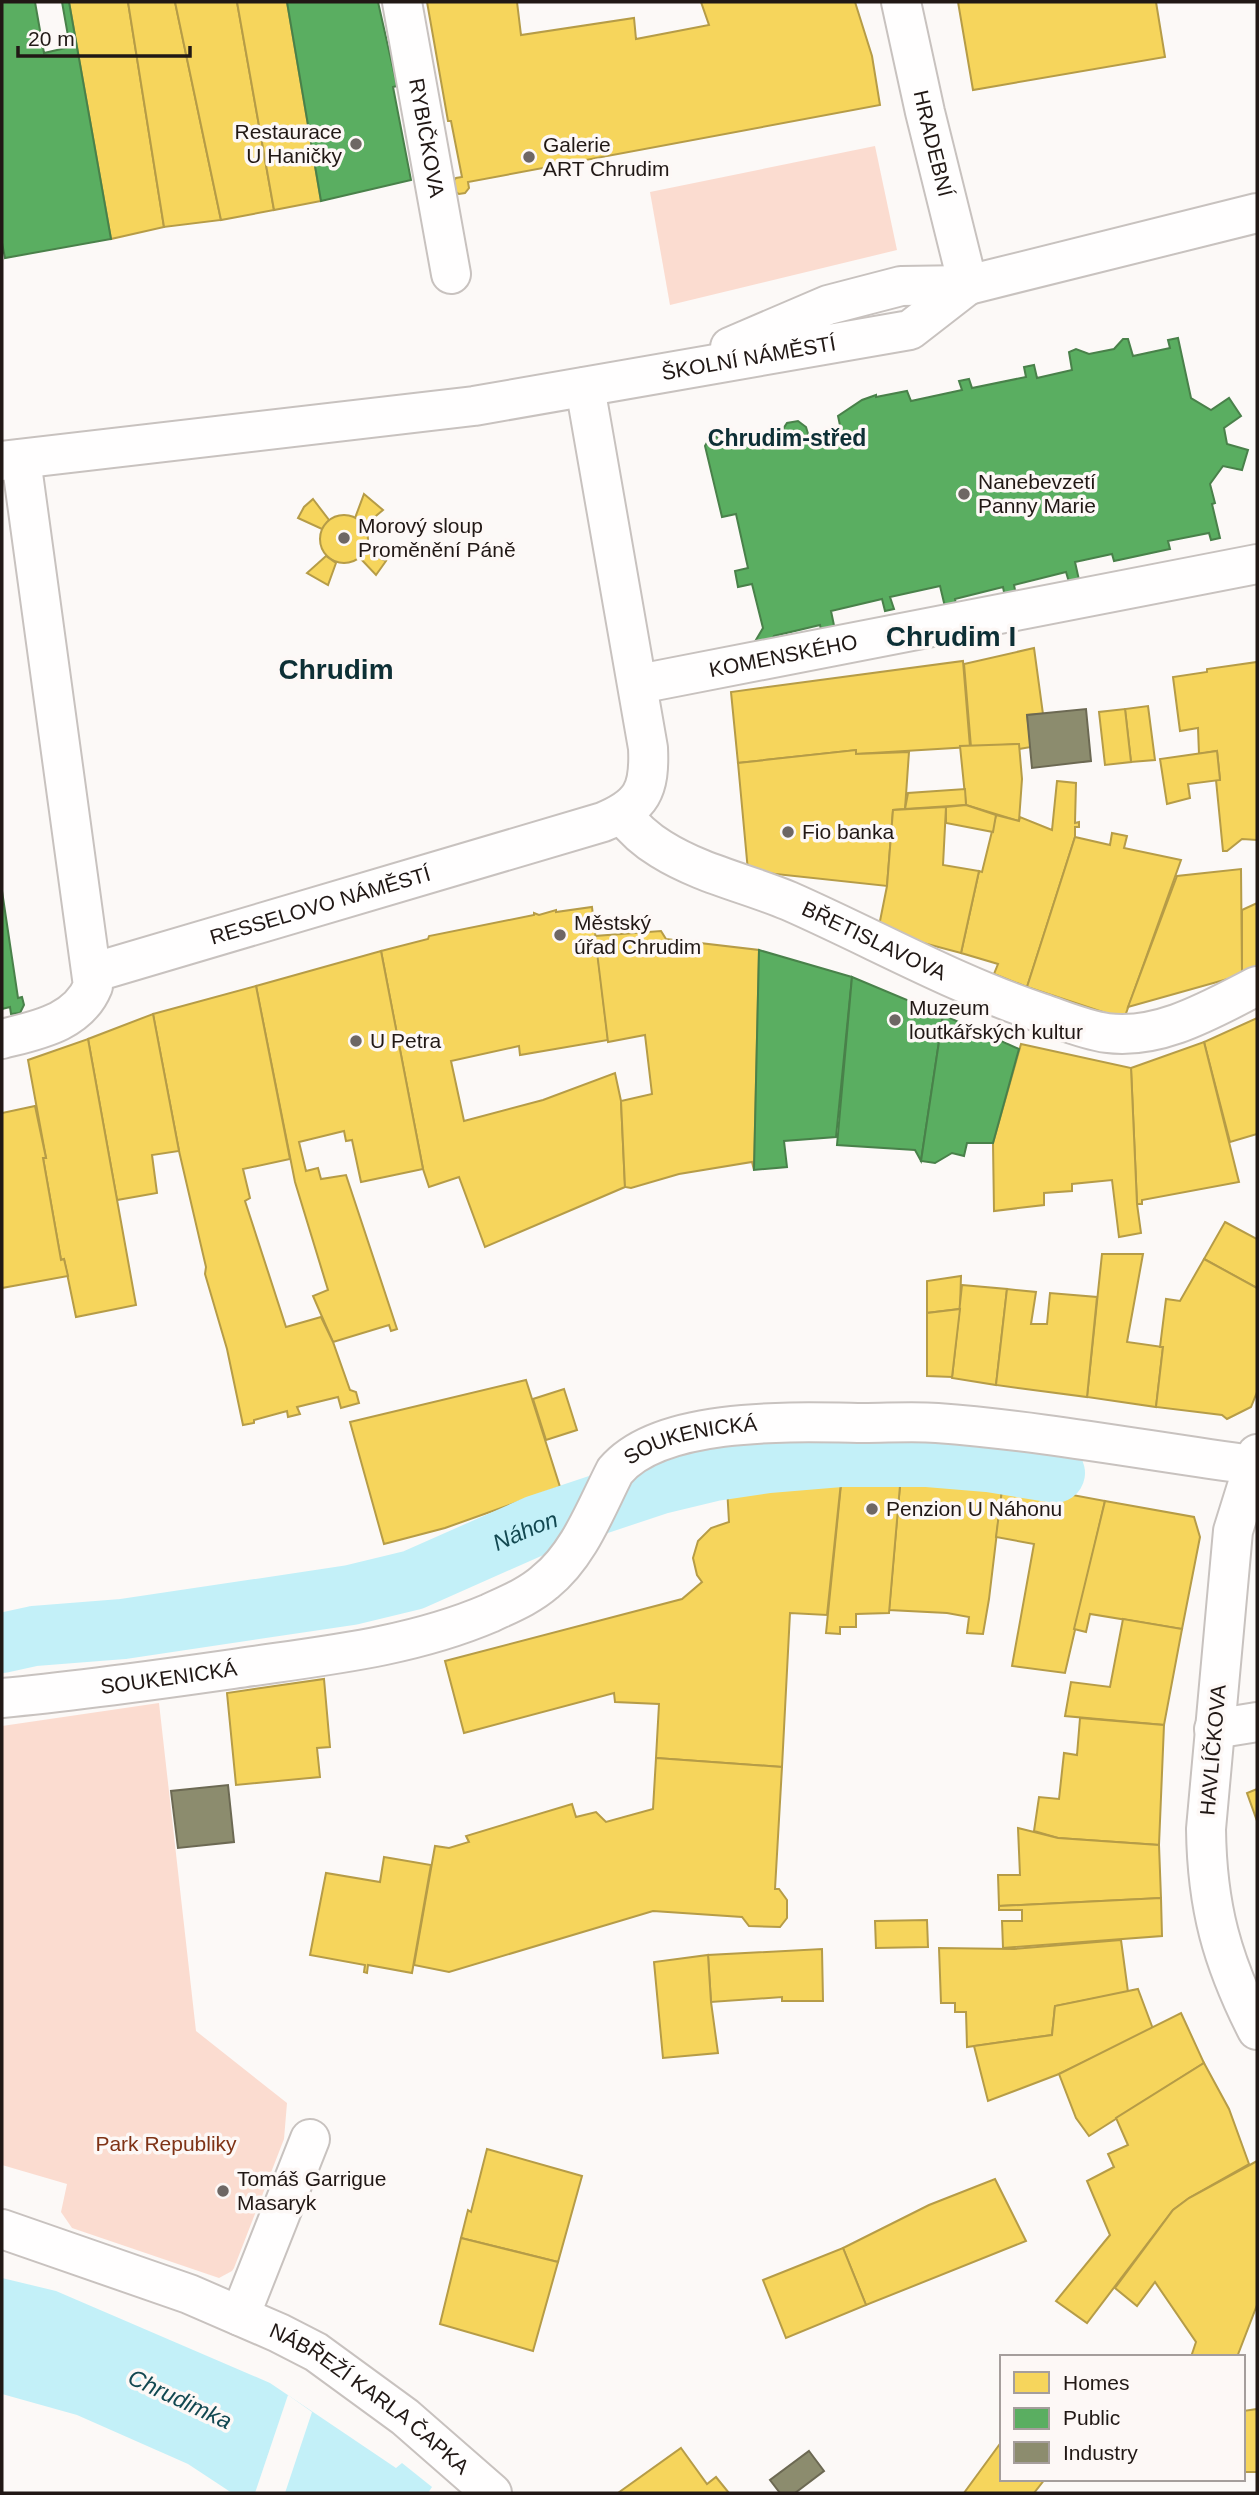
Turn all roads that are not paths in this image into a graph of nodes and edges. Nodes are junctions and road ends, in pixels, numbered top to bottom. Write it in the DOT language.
graph roads {
  1 [pos="402,2"];
  2 [pos="901,2"];
  3 [pos="1257,214"];
  4 [pos="450,274"];
  5 [pos="968,285"];
  6 [pos="585,387"];
  7 [pos="11,460"];
  8 [pos="1257,564"];
  9 [pos="639,684"];
  10 [pos="622,814"];
  11 [pos="92,973"];
  12 [pos="1257,986"];
  13 [pos="2,1039"];
  14 [pos="1252,1470"];
  15 [pos="2,1698"];
  16 [pos="1257,1722"];
  17 [pos="1214,1729"];
  18 [pos="1257,2030"];
  19 [pos="310,2139"];
  20 [pos="2,2229"];
  21 [pos="240,2316"];
  22 [pos="492,2493"];
  1 -- 4 [label="street, RYBIČKOVA"];
  2 -- 5 [label="street, HRADEBNÍ"];
  3 -- 5 [label="street, ŠKOLNÍ NÁMĚSTÍ"];
  5 -- 6 [label="street, ŠKOLNÍ NÁMĚSTÍ"];
  6 -- 7 [label="street"];
  6 -- 9 [label="street, RESSELOVO NÁMĚSTÍ"];
  7 -- 11 [label="street"];
  8 -- 9 [label="street, KOMENSKÉHO"];
  9 -- 10 [label="street, RESSELOVO NÁMĚSTÍ"];
  10 -- 11 [label="street, RESSELOVO NÁMĚSTÍ"];
  10 -- 12 [label="street, BŘETISLAVOVA"];
  11 -- 13 [label="street"];
  14 -- 15 [label="street, SOUKENICKÁ"];
  14 -- 17 [label="street, HAVLÍČKOVA"];
  16 -- 17 [label="street"];
  17 -- 18 [label="street, HAVLÍČKOVA"];
  19 -- 21 [label="street"];
  20 -- 21 [label="street, NÁBŘEŽÍ KARLA ČAPKA"];
  21 -- 22 [label="street, NÁBŘEŽÍ KARLA ČAPKA"];
}
